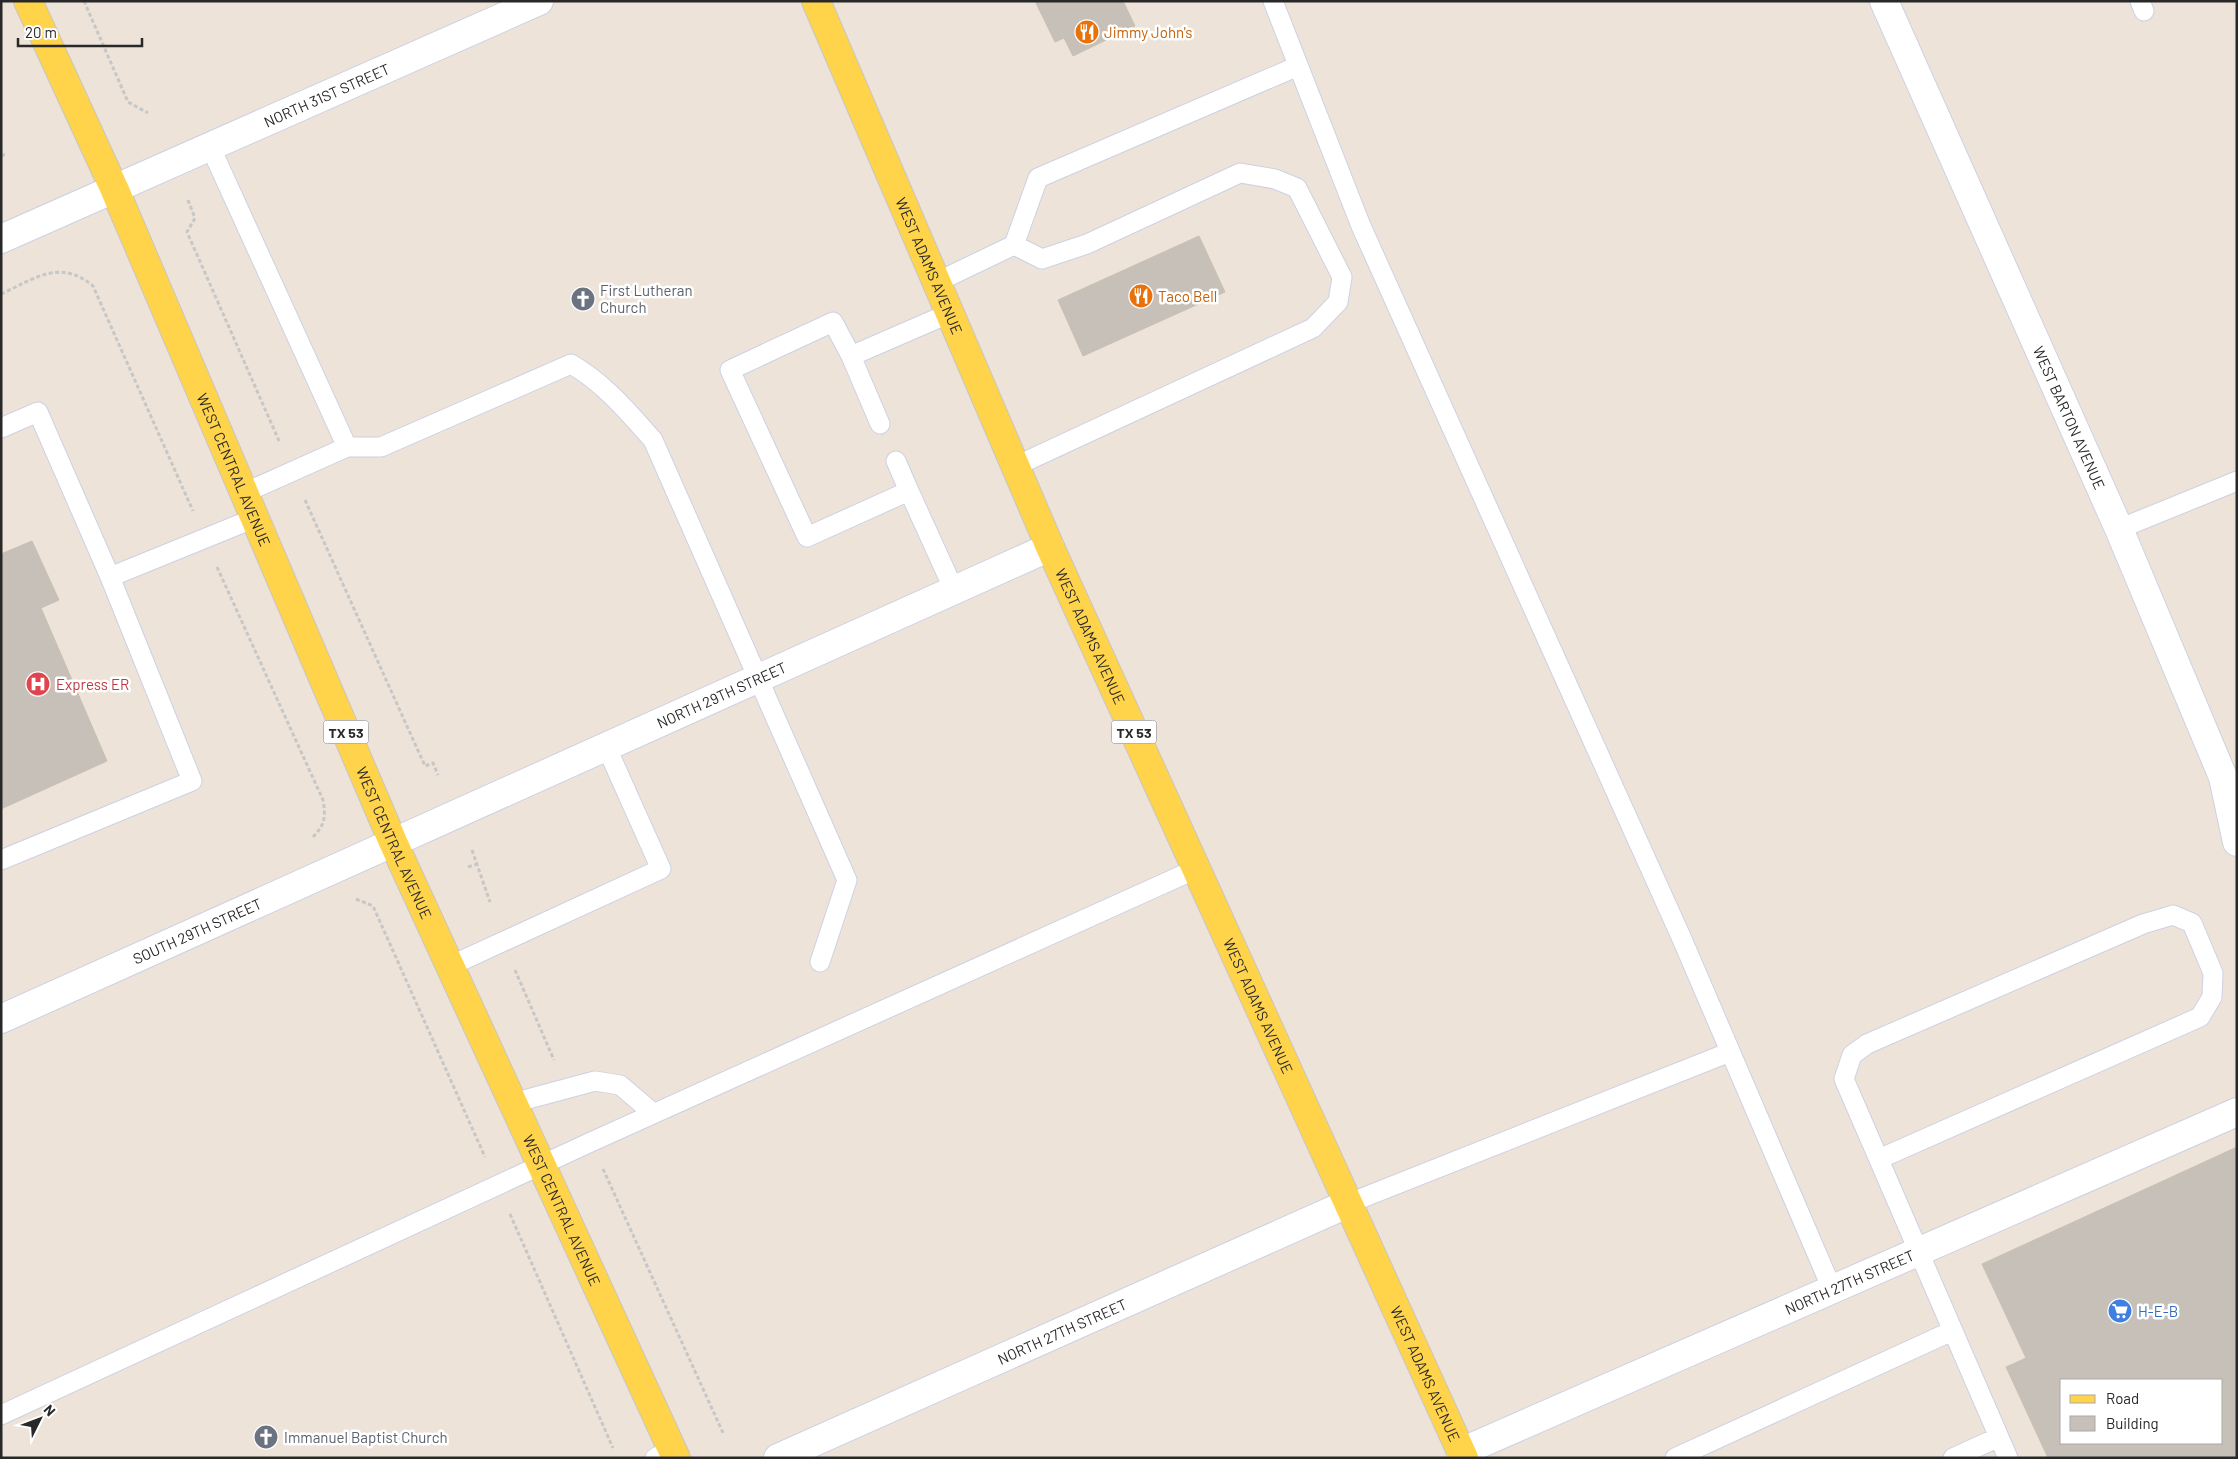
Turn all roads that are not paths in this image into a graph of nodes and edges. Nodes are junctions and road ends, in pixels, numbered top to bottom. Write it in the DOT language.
graph roads {
  1 [pos="28,1"];
  2 [pos="539,1"];
  3 [pos="816,1"];
  4 [pos="1272,1"];
  5 [pos="1884,1"];
  6 [pos="1298,66"];
  7 [pos="210,146"];
  8 [pos="114,188"];
  9 [pos="1,239"];
  10 [pos="1014,245"];
  11 [pos="936,282"];
  12 [pos="950,313"];
  13 [pos="851,356"];
  14 [pos="880,424"];
  15 [pos="1,428"];
  16 [pos="347,447"];
  17 [pos="896,461"];
  18 [pos="1016,466"];
  19 [pos="2237,481"];
  20 [pos="909,491"];
  21 [pos="244,493"];
  22 [pos="255,518"];
  23 [pos="2119,530"];
  24 [pos="1050,547"];
  25 [pos="110,577"];
  26 [pos="954,590"];
  27 [pos="758,678"];
  28 [pos="606,746"];
  29 [pos="2230,774"];
  30 [pos="393,842"];
  31 [pos="2237,842"];
  32 [pos="1,860"];
  33 [pos="1196,869"];
  34 [pos="820,962"];
  35 [pos="450,966"];
  36 [pos="1,1019"];
  37 [pos="1730,1052"];
  38 [pos="513,1103"];
  39 [pos="2237,1112"];
  40 [pos="653,1113"];
  41 [pos="1879,1159"];
  42 [pos="542,1164"];
  43 [pos="1347,1204"];
  44 [pos="1918,1252"];
  45 [pos="1832,1289"];
  46 [pos="1952,1331"];
  47 [pos="1,1415"];
  48 [pos="1999,1437"];
  49 [pos="668,1455"];
  50 [pos="1463,1455"];
  51 [pos="778,1458"];
  52 [pos="1675,1458"];
  53 [pos="1953,1458"];
  54 [pos="2008,1458"];
  1 -- 8 [label="main road, WEST CENTRAL AVENUE / TX 53"];
  2 -- 7 [label="street, NORTH 31ST STREET"];
  3 -- 11 [label="main road, WEST ADAMS AVENUE / TX 53"];
  4 -- 6 [label="lane"];
  5 -- 23 [label="street, WEST BARTON AVENUE"];
  6 -- 10 [label="lane"];
  6 -- 37 [label="lane"];
  7 -- 8 [label="street, NORTH 31ST STREET"];
  7 -- 16 [label="lane"];
  8 -- 9 [label="street, NORTH 31ST STREET"];
  8 -- 21 [label="main road, WEST CENTRAL AVENUE / TX 53"];
  10 -- 11 [label="lane"];
  10 -- 18 [label="lane"];
  11 -- 12 [label="main road, WEST ADAMS AVENUE / TX 53"];
  12 -- 13 [label="lane"];
  12 -- 18 [label="main road, WEST ADAMS AVENUE / TX 53"];
  13 -- 14 [label="lane"];
  13 -- 20 [label="lane"];
  15 -- 25 [label="lane"];
  16 -- 21 [label="lane"];
  16 -- 27 [label="lane"];
  17 -- 20 [label="lane"];
  18 -- 24 [label="main road, WEST ADAMS AVENUE / TX 53"];
  19 -- 23 [label="lane"];
  20 -- 26 [label="lane"];
  21 -- 22 [label="main road, WEST CENTRAL AVENUE / TX 53"];
  22 -- 25 [label="lane"];
  22 -- 30 [label="main road, WEST CENTRAL AVENUE / TX 53"];
  23 -- 29 [label="street, WEST BARTON AVENUE"];
  24 -- 26 [label="street, NORTH 29TH STREET"];
  24 -- 33 [label="main road, WEST ADAMS AVENUE / TX 53"];
  25 -- 32 [label="lane"];
  26 -- 27 [label="street, NORTH 29TH STREET"];
  27 -- 28 [label="street, NORTH 29TH STREET"];
  27 -- 34 [label="lane"];
  28 -- 30 [label="street, NORTH 29TH STREET"];
  28 -- 35 [label="lane"];
  29 -- 31 [label="street, WEST BARTON AVENUE"];
  30 -- 35 [label="main road, WEST CENTRAL AVENUE / TX 53"];
  30 -- 36 [label="street, SOUTH 29TH STREET"];
  33 -- 40 [label="lane"];
  33 -- 43 [label="main road, WEST ADAMS AVENUE / TX 53"];
  35 -- 38 [label="main road, WEST CENTRAL AVENUE / TX 53"];
  37 -- 43 [label="lane"];
  37 -- 45 [label="lane"];
  38 -- 40 [label="lane"];
  38 -- 42 [label="main road, WEST CENTRAL AVENUE / TX 53"];
  39 -- 44 [label="street, NORTH 27TH STREET"];
  40 -- 42 [label="lane"];
  41 -- 41 [label="lane"];
  41 -- 44 [label="lane"];
  42 -- 47 [label="lane"];
  42 -- 49 [label="main road, WEST CENTRAL AVENUE / TX 53"];
  43 -- 50 [label="main road, WEST ADAMS AVENUE / TX 53"];
  43 -- 51 [label="street, NORTH 27TH STREET"];
  44 -- 45 [label="street, NORTH 27TH STREET"];
  44 -- 46 [label="lane"];
  45 -- 50 [label="street, NORTH 27TH STREET"];
  46 -- 48 [label="lane"];
  46 -- 52 [label="lane"];
  48 -- 53 [label="lane"];
  48 -- 54 [label="lane"];
}
